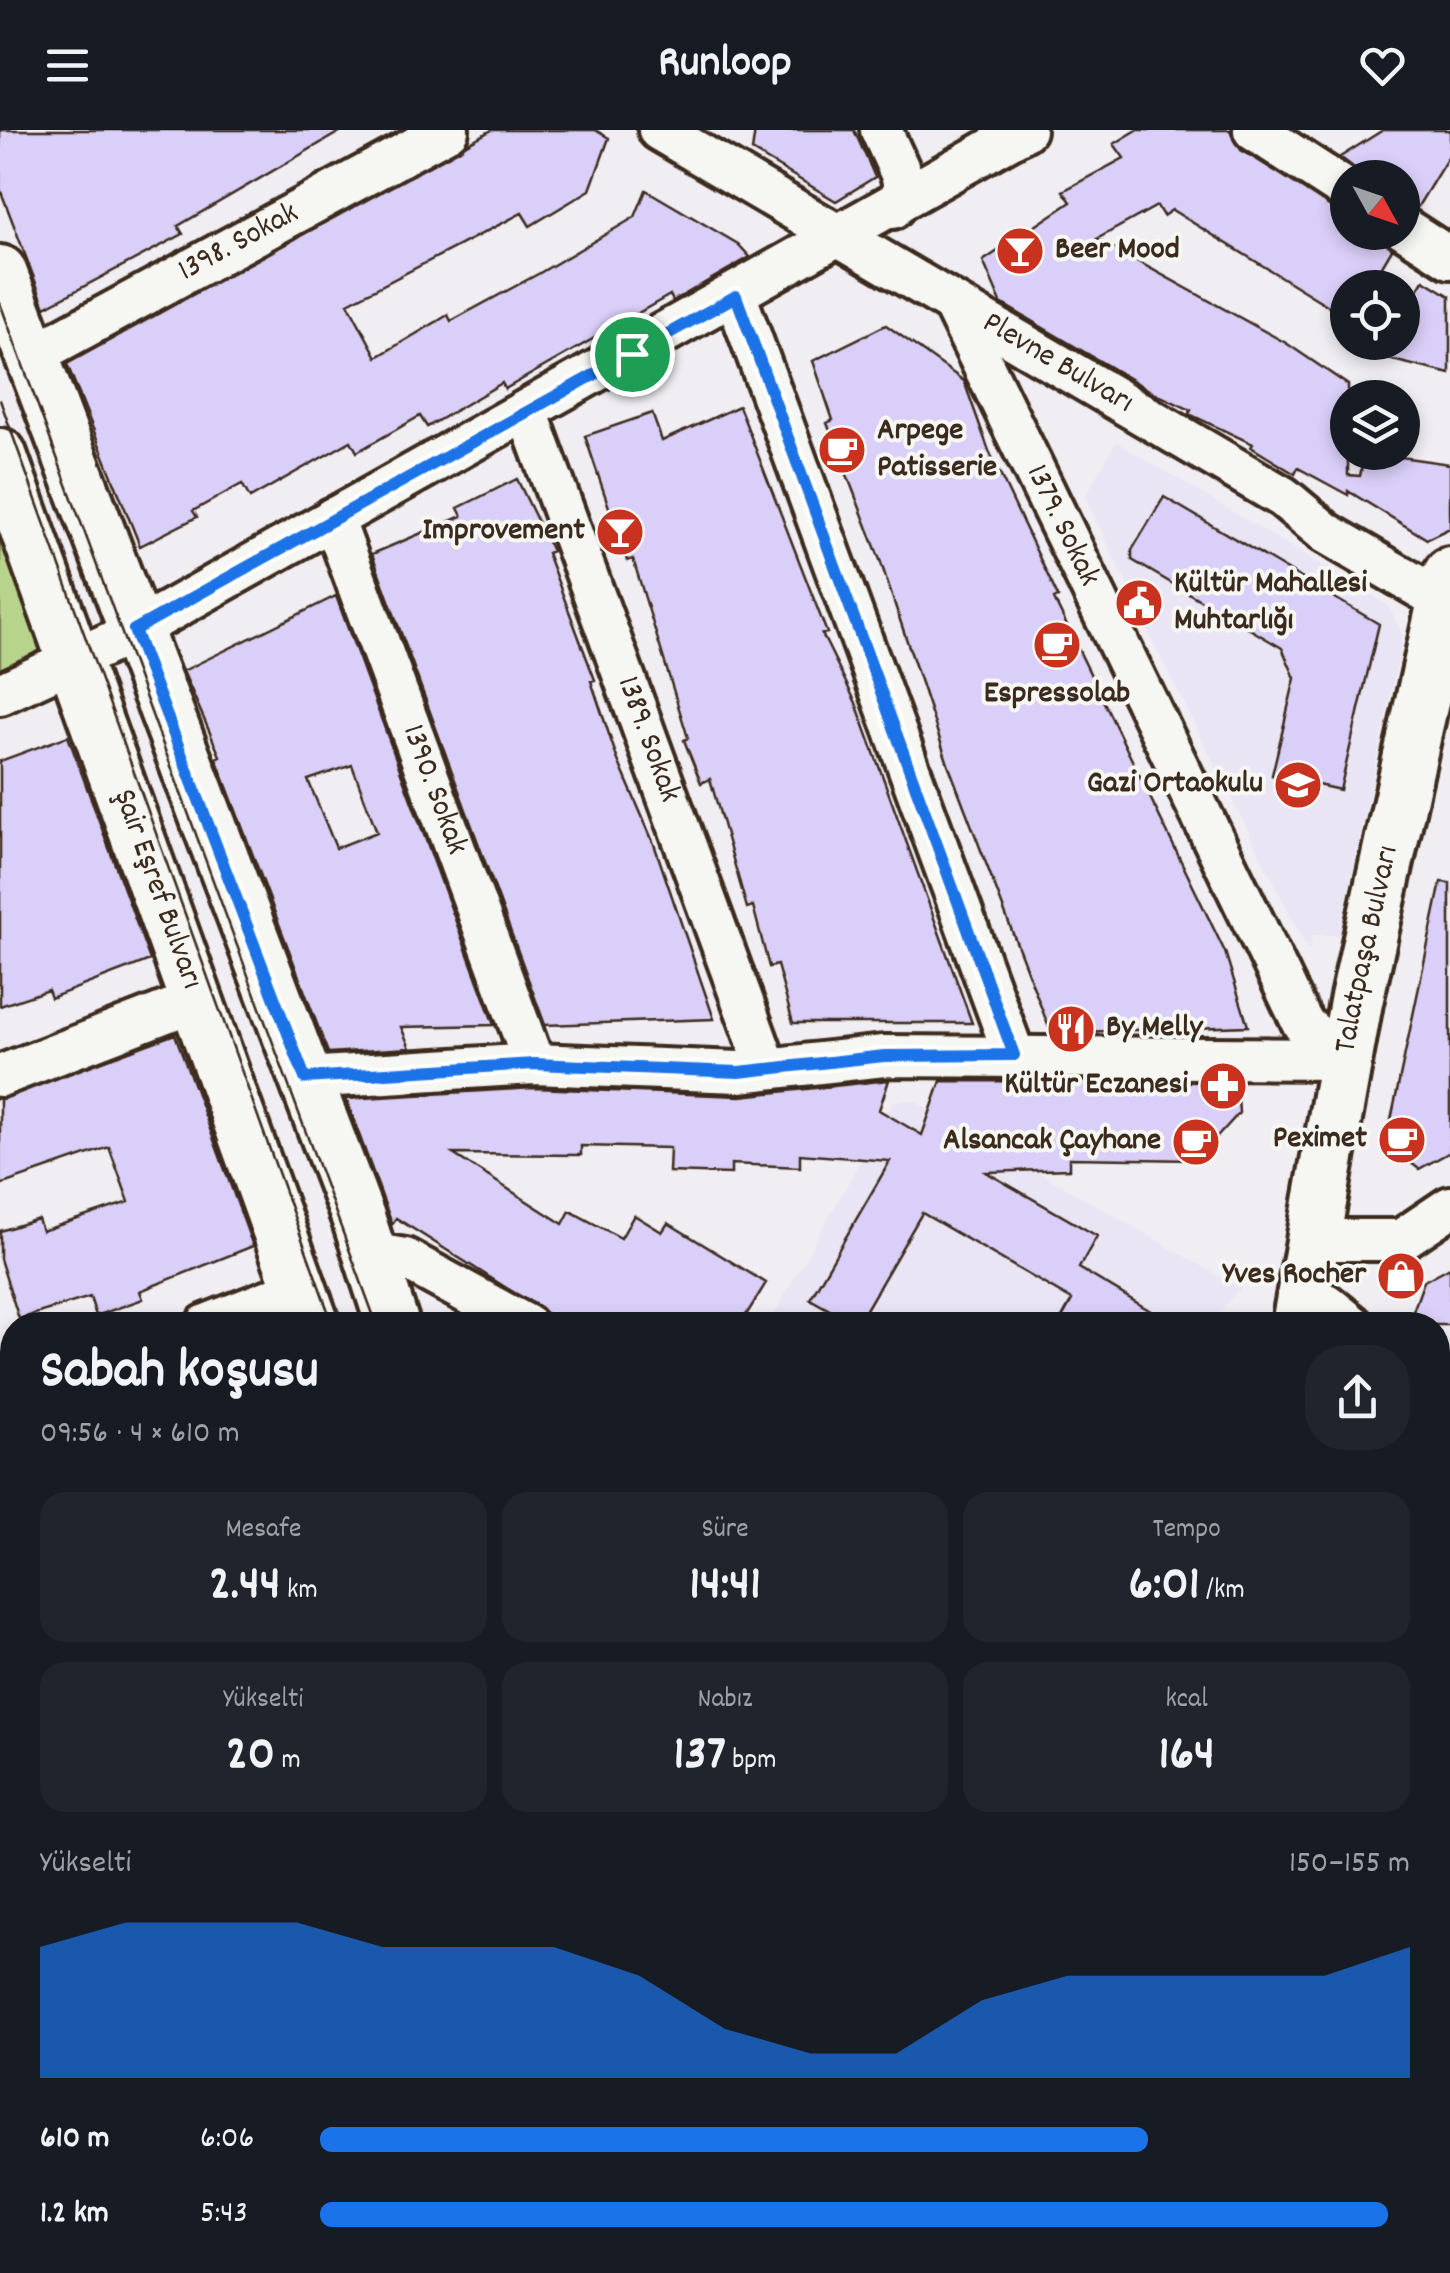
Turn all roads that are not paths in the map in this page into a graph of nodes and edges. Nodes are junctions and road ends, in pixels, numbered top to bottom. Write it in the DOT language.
graph roads {
  1 [pos="448,130"];
  2 [pos="660,130"];
  3 [pos="881,130"];
  4 [pos="1025,130"];
  5 [pos="1254,130"];
  6 [pos="1330,179"];
  7 [pos="893,208"];
  8 [pos="842,237"];
  9 [pos="1420,239"];
  10 [pos="1450,258"];
  11 [pos="0,272"];
  12 [pos="736,296"];
  13 [pos="953,302"];
  14 [pos="30,357"];
  15 [pos="527,411"];
  16 [pos="0,455"];
  17 [pos="334,518"];
  18 [pos="1449,587"];
  19 [pos="134,630"];
  20 [pos="74,662"];
  21 [pos="1450,682"];
  22 [pos="0,694"];
  23 [pos="194,1001"];
  24 [pos="1014,1055"];
  25 [pos="1344,1059"];
  26 [pos="534,1064"];
  27 [pos="768,1068"];
  28 [pos="0,1076"];
  29 [pos="305,1078"];
  30 [pos="1450,1208"];
  31 [pos="1340,1240"];
  32 [pos="368,1253"];
  33 [pos="307,1306"];
  34 [pos="275,1312"];
  35 [pos="389,1312"];
  36 [pos="502,1312"];
  37 [pos="1326,1312"];
  38 [pos="1326,1312"];
  1 -- 14 [label="street, 1398. Sokak"];
  2 -- 8 [label="street, Plevne Bulvarı"];
  3 -- 7 [label="street"];
  4 -- 7 [label="street"];
  5 -- 6 [label="street"];
  7 -- 8 [label="street"];
  8 -- 12 [label="street"];
  8 -- 13 [label="street, Plevne Bulvarı"];
  9 -- 10 [label="street"];
  11 -- 14 [label="main road"];
  12 -- 15 [label="street"];
  12 -- 24 [label="street"];
  13 -- 18 [label="street, Plevne Bulvarı"];
  13 -- 25 [label="street, 1379. Sokak"];
  14 -- 19 [label="main road"];
  15 -- 17 [label="street"];
  15 -- 27 [label="street, 1389. Sokak"];
  16 -- 20 [label="main road, Şair Eşref Bulvarı"];
  17 -- 19 [label="street"];
  17 -- 26 [label="street, 1390. Sokak"];
  18 -- 25 [label="main road, Talatpaşa Bulvarı"];
  19 -- 20 [label="street"];
  19 -- 29 [label="main road"];
  20 -- 22 [label="street"];
  20 -- 23 [label="main road, Şair Eşref Bulvarı"];
  21 -- 31 [label="main road, Talatpaşa Bulvarı"];
  23 -- 28 [label="street"];
  23 -- 33 [label="main road, Şair Eşref Bulvarı"];
  24 -- 25 [label="street"];
  24 -- 27 [label="street"];
  25 -- 37 [label="main road, Talatpaşa Bulvarı"];
  26 -- 27 [label="street"];
  26 -- 29 [label="street"];
  29 -- 32 [label="main road"];
  30 -- 31 [label="street"];
  31 -- 38 [label="main road, Talatpaşa Bulvarı"];
  32 -- 35 [label="main road"];
  32 -- 36 [label="street"];
  33 -- 34 [label="street"];
}
